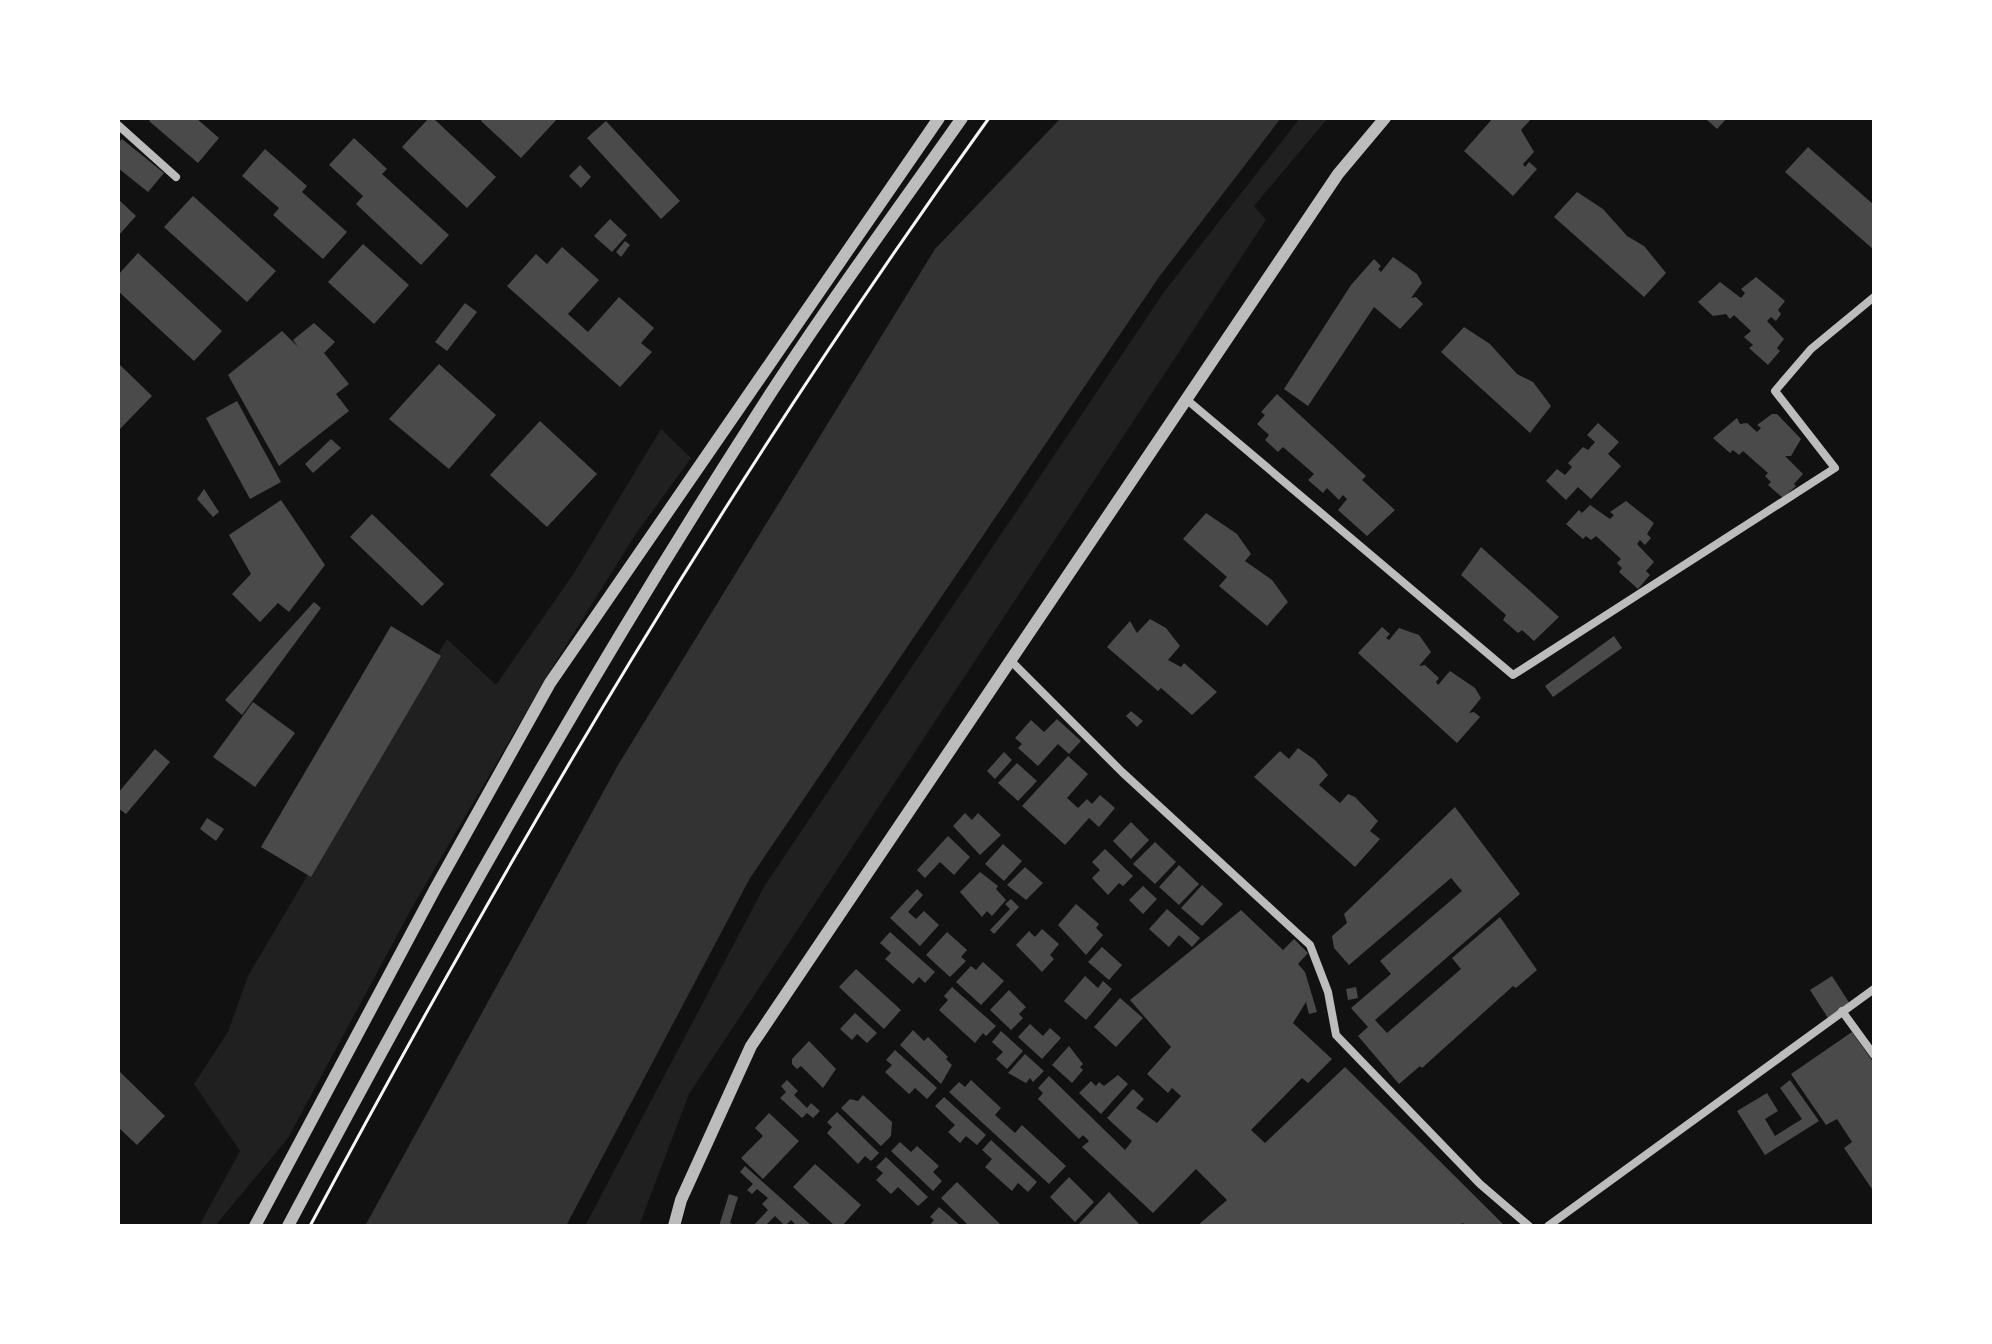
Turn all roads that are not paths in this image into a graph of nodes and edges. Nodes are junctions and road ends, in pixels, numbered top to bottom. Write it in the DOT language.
graph roads {
  1 [pos="939,118"];
  2 [pos="962,118"];
  3 [pos="1385,118"];
  4 [pos="118,125"];
  5 [pos="176,177"];
  6 [pos="1874,297"];
  7 [pos="1186,399"];
  8 [pos="1011,661"];
  9 [pos="1874,989"];
  10 [pos="1842,1011"];
  11 [pos="1874,1055"];
  12 [pos="255,1226"];
  13 [pos="288,1226"];
  14 [pos="674,1226"];
  15 [pos="1529,1226"];
  16 [pos="1548,1226"];
  1 -- 12 [label="street"];
  2 -- 13 [label="street"];
  3 -- 7 [label="street"];
  4 -- 5 [label="street"];
  6 -- 7 [label="street"];
  7 -- 8 [label="street"];
  8 -- 14 [label="street"];
  8 -- 15 [label="street"];
  9 -- 10 [label="street"];
  10 -- 11 [label="street"];
  10 -- 16 [label="street"];
}
